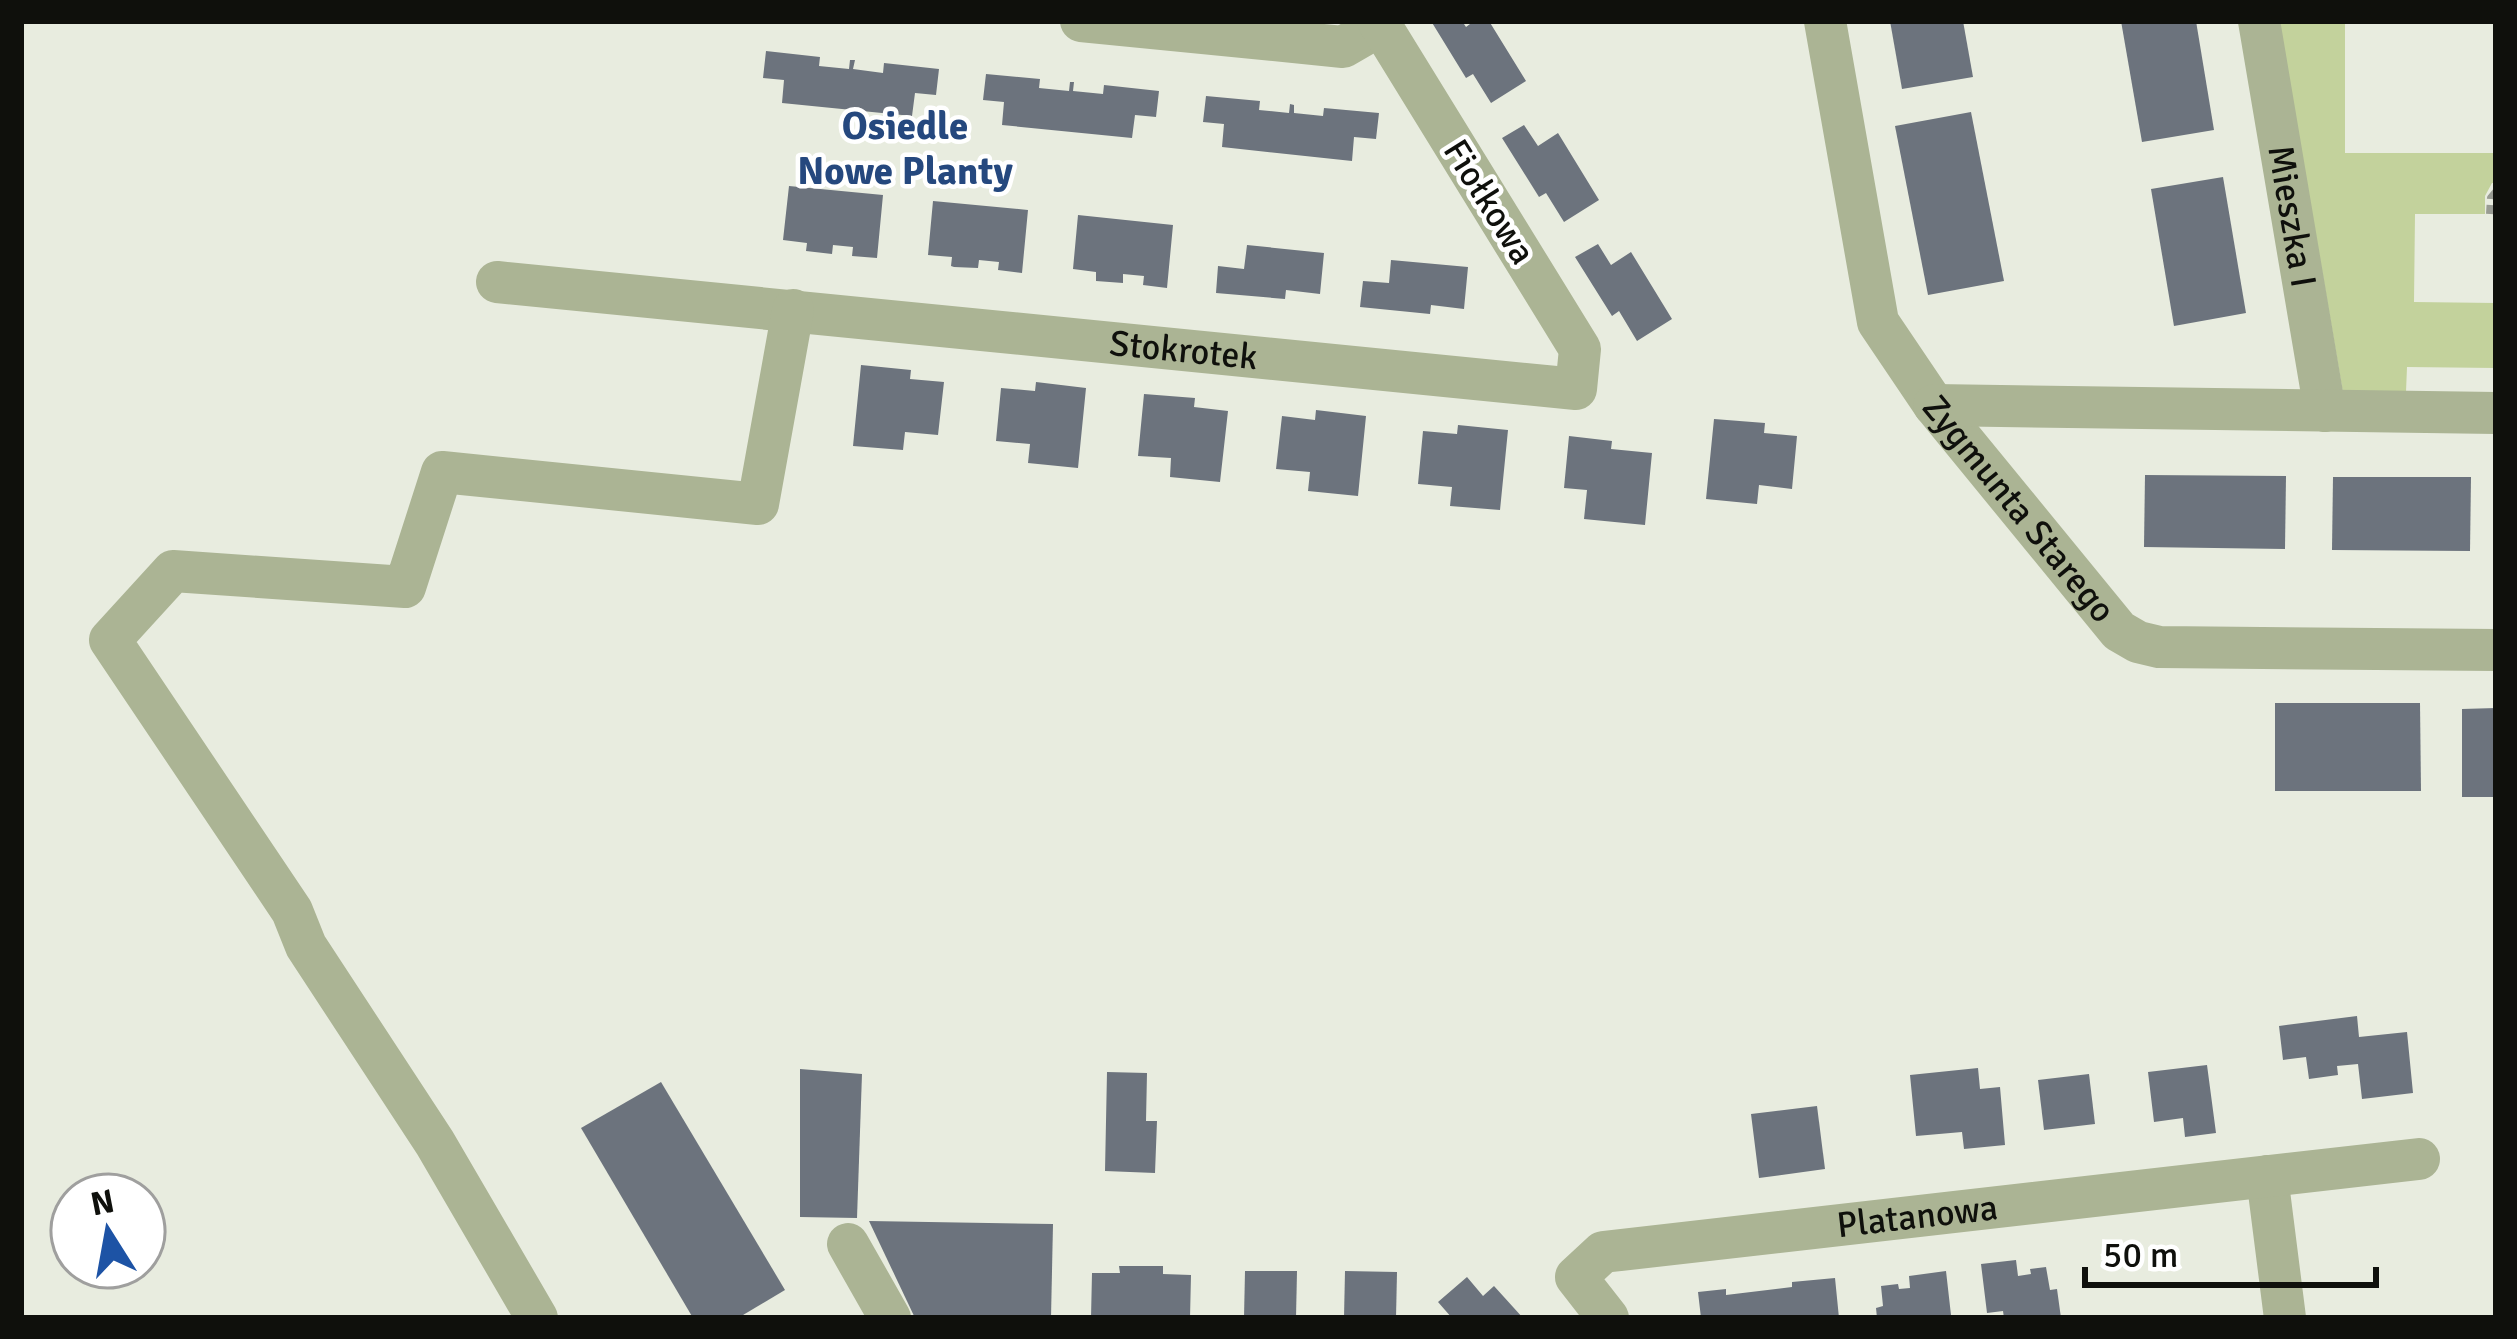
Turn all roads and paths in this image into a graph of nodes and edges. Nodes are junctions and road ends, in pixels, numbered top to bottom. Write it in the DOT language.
graph roads {
  1 [pos="1082,21"];
  2 [pos="1825,21"];
  3 [pos="2259,21"];
  4 [pos="1380,23"];
  5 [pos="2496,192"];
  6 [pos="2491,214"];
  7 [pos="496,282"];
  8 [pos="793,310"];
  9 [pos="1576,389"];
  10 [pos="1934,405"];
  11 [pos="2325,411"];
  12 [pos="2496,413"];
  13 [pos="2496,650"];
  14 [pos="2420,1159"];
  15 [pos="2267,1176"];
  16 [pos="848,1244"];
  17 [pos="537,1318"];
  18 [pos="890,1318"];
  19 [pos="1608,1318"];
  20 [pos="2285,1318"];
  1 -- 4 [label="street"];
  2 -- 10 [label="street, Zygmunta Starego"];
  3 -- 11 [label="street, Mieszka I"];
  4 -- 9 [label="street, Fiołkowa"];
  5 -- 6 [label="path"];
  7 -- 8 [label="street, Stokrotek"];
  8 -- 9 [label="street, Stokrotek"];
  8 -- 17 [label="street"];
  10 -- 11 [label="street"];
  10 -- 13 [label="street, Zygmunta Starego"];
  11 -- 12 [label="street"];
  14 -- 15 [label="street, Platanowa"];
  15 -- 19 [label="street, Platanowa"];
  15 -- 20 [label="street"];
  16 -- 18 [label="street"];
}
